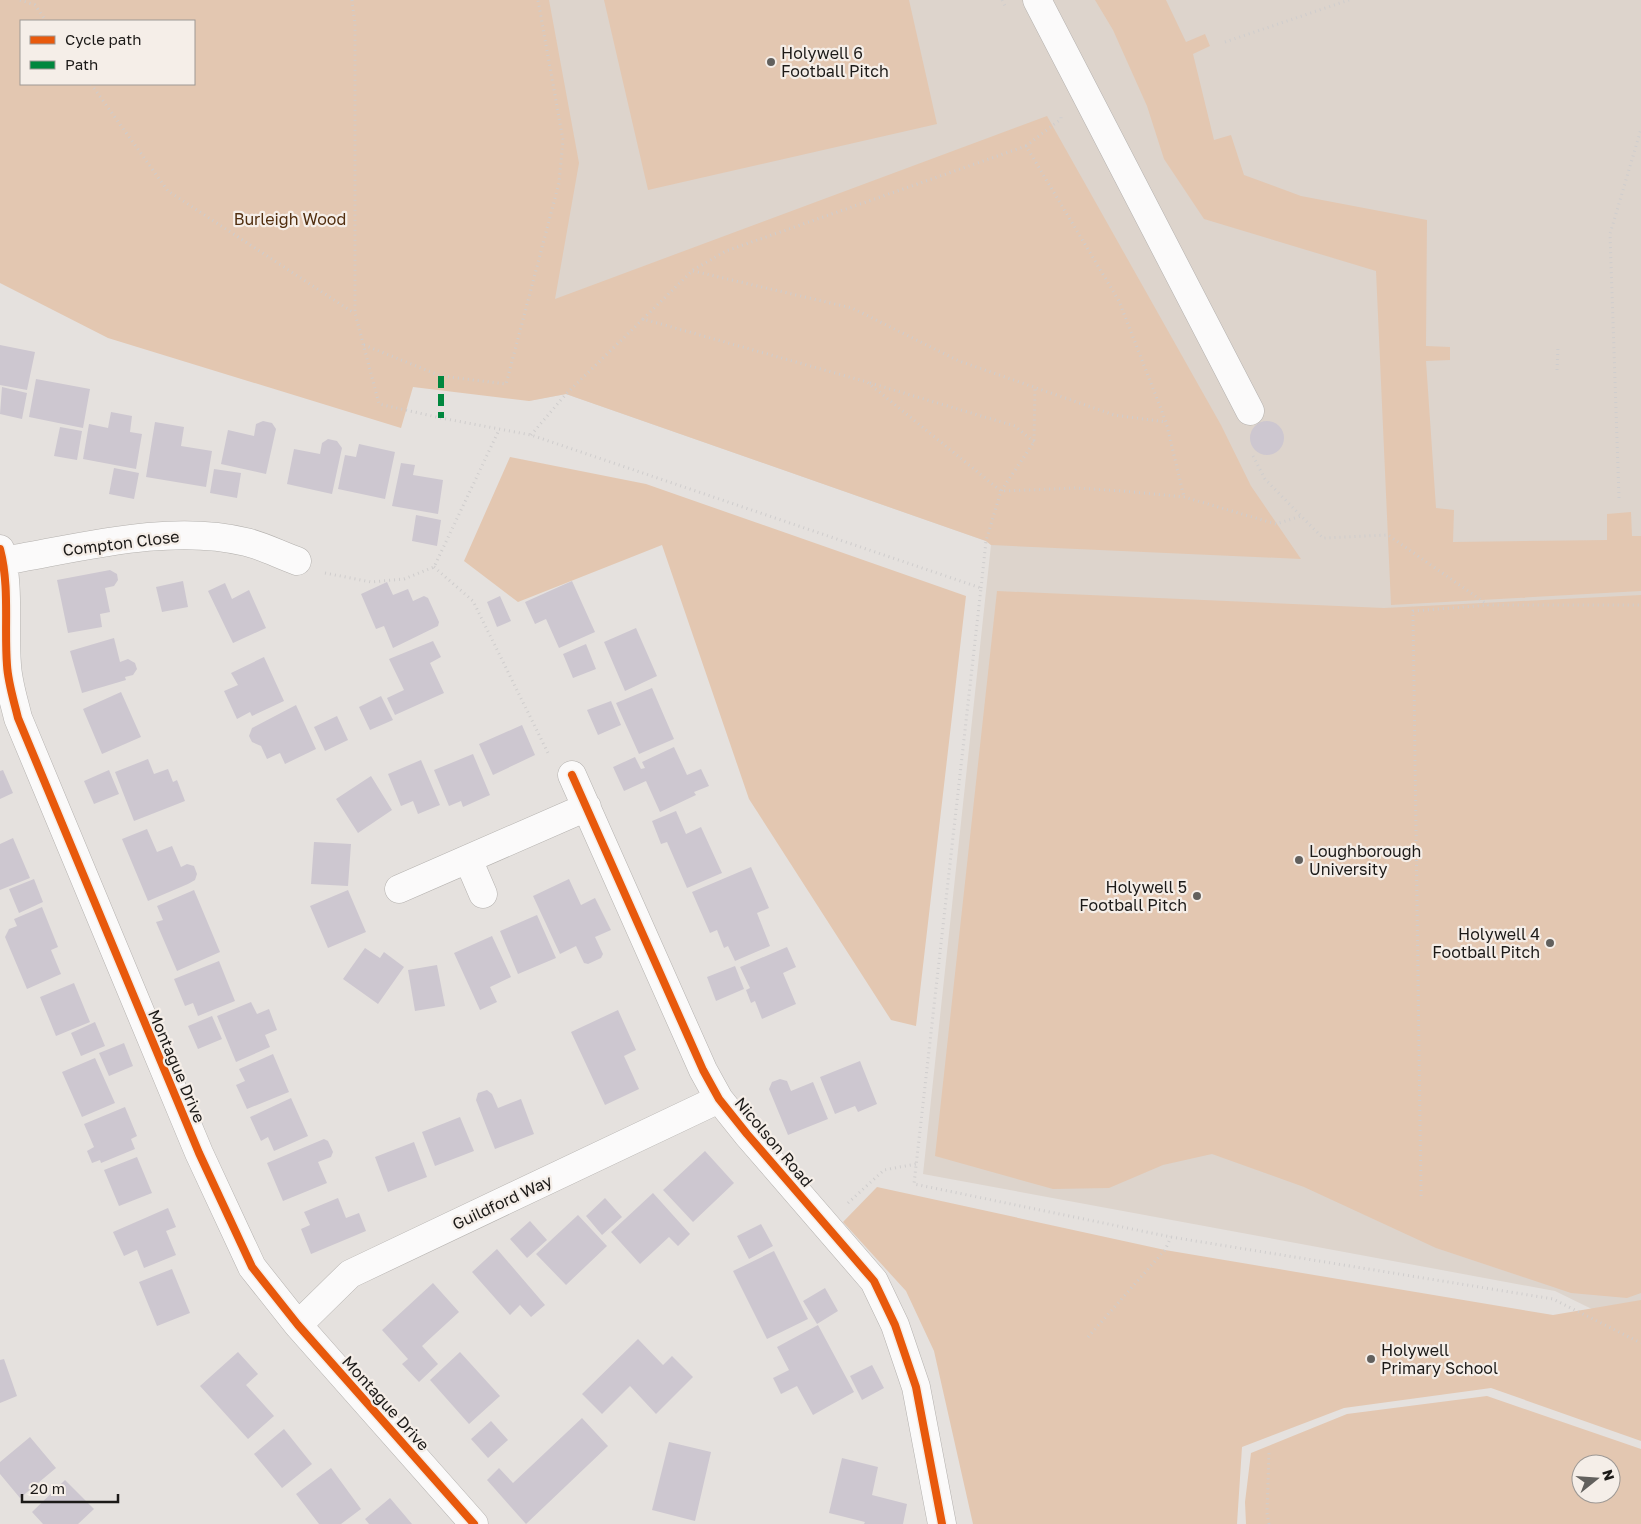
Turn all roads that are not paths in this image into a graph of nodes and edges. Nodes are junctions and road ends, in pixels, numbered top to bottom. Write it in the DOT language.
graph roads {
  1 [pos="1037,0"];
  2 [pos="1250,411"];
  3 [pos="2,555"];
  4 [pos="296,561"];
  5 [pos="572,775"];
  6 [pos="587,807"];
  7 [pos="468,859"];
  8 [pos="400,888"];
  9 [pos="483,894"];
  10 [pos="720,1099"];
  11 [pos="298,1324"];
  12 [pos="474,1524"];
  13 [pos="942,1524"];
  1 -- 2 [label="street"];
  3 -- 4 [label="street, Compton Close"];
  3 -- 11 [label="street, Montague Drive"];
  5 -- 6 [label="street, Nicolson Road"];
  6 -- 7 [label="street"];
  6 -- 10 [label="street, Nicolson Road"];
  7 -- 8 [label="street"];
  7 -- 9 [label="street"];
  10 -- 11 [label="street, Guildford Way"];
  10 -- 13 [label="street, Nicolson Road"];
  11 -- 12 [label="street, Montague Drive"];
}
